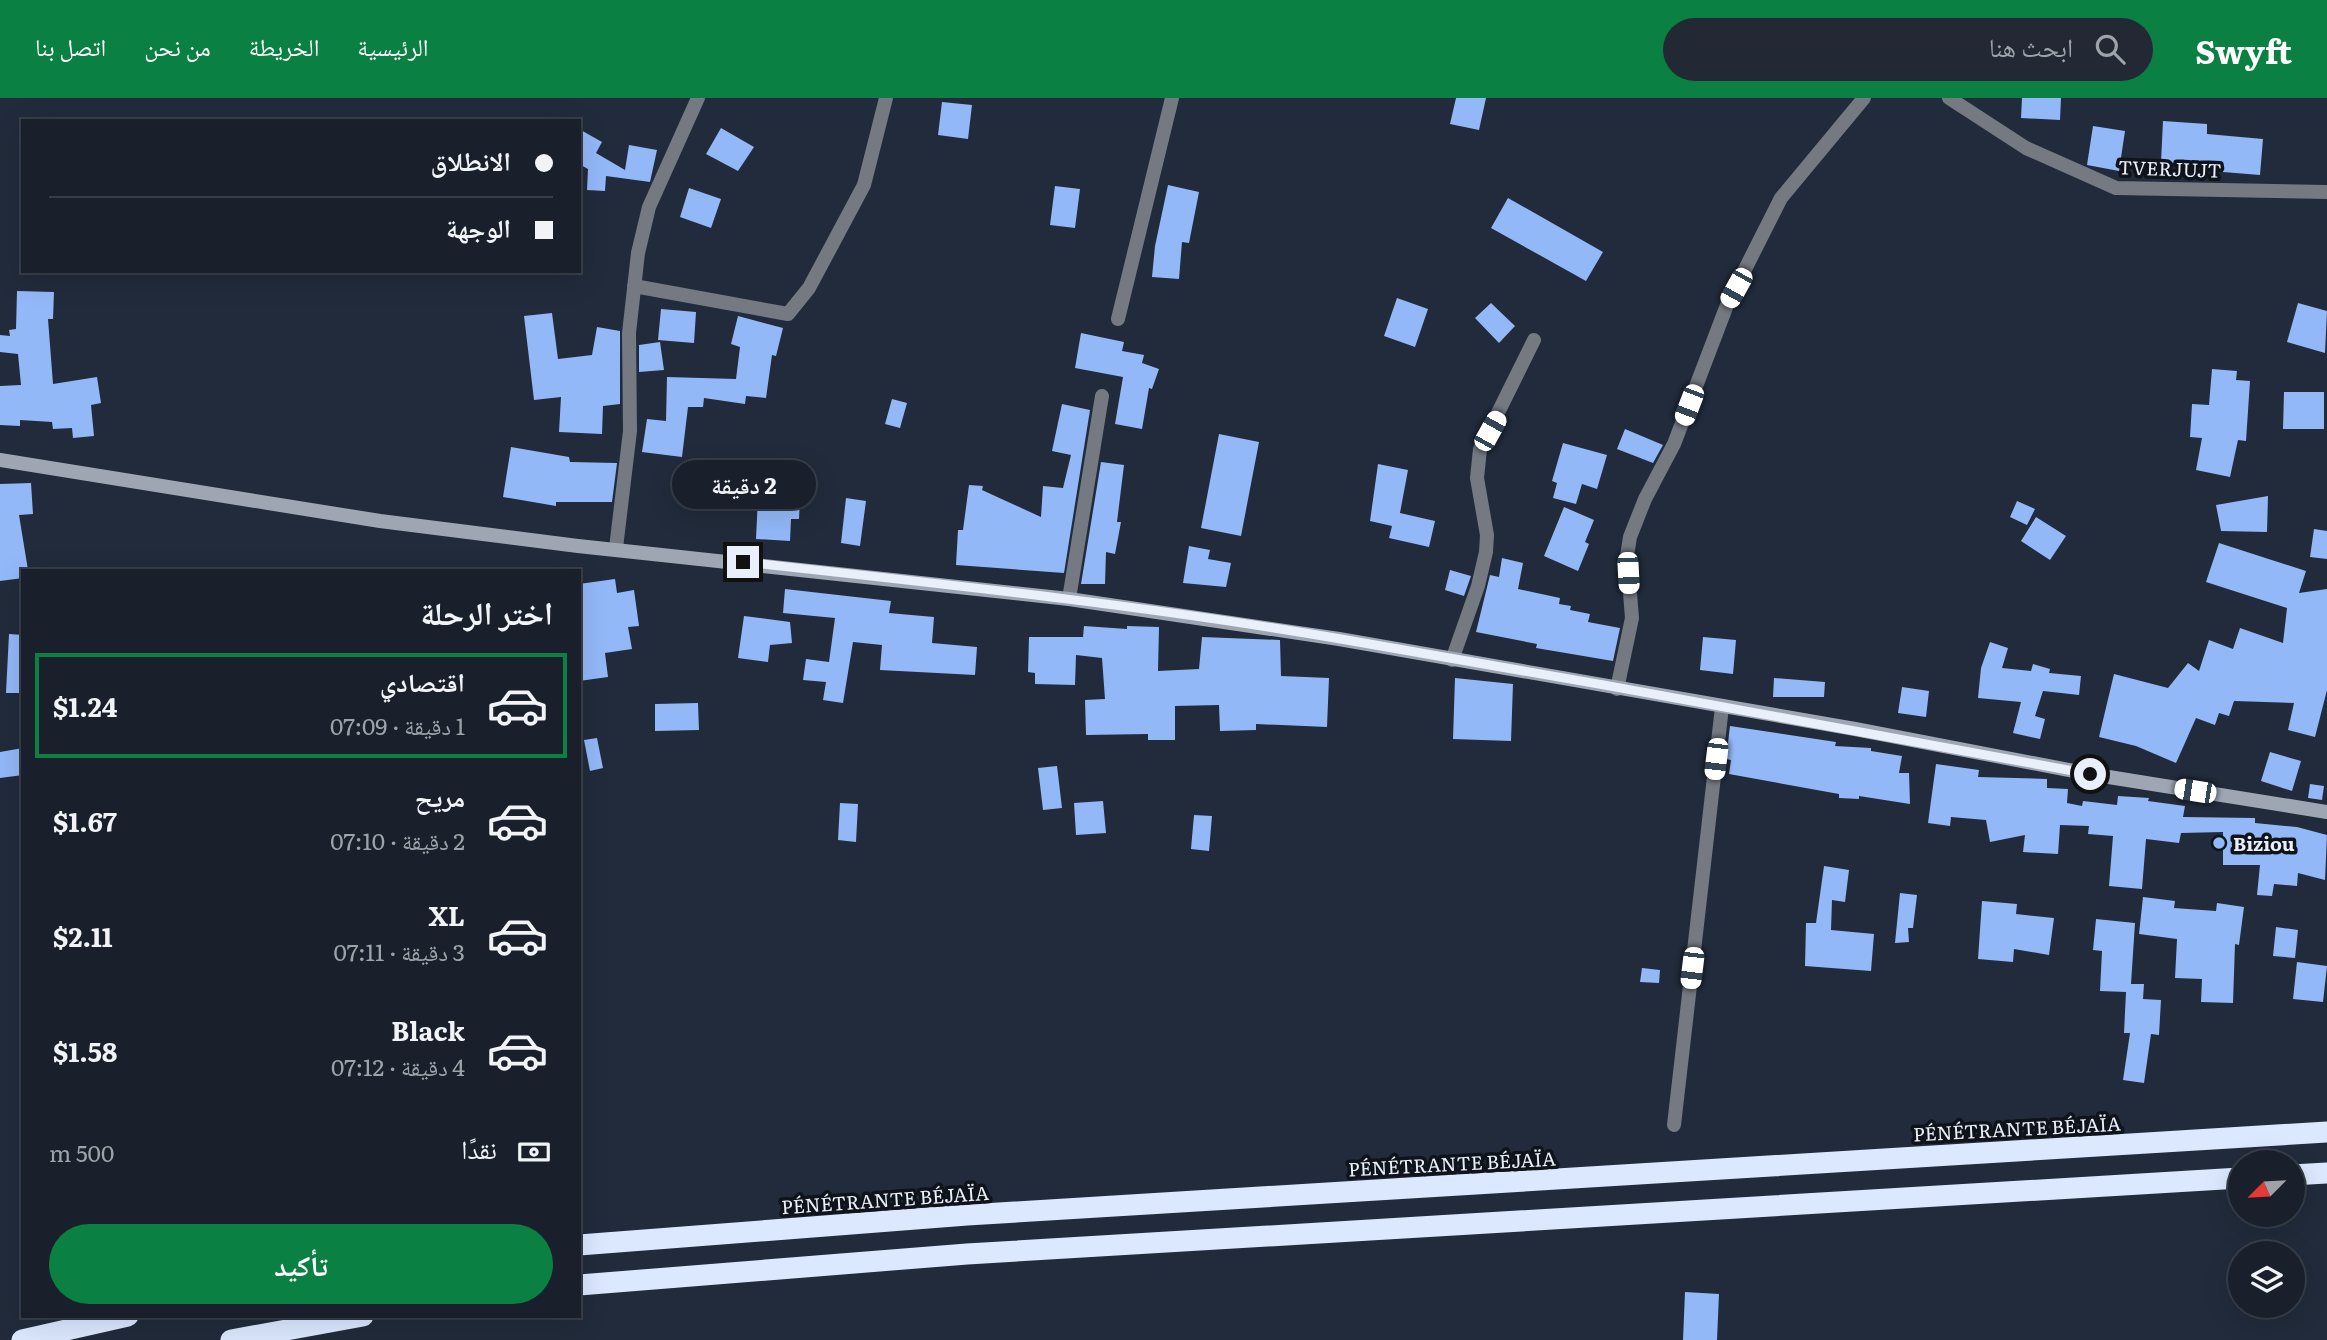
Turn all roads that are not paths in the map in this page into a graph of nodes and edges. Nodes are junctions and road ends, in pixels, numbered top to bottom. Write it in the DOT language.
graph roads {
  1 [pos="698,98"];
  2 [pos="886,98"];
  3 [pos="1172,98"];
  4 [pos="1864,98"];
  5 [pos="1949,98"];
  6 [pos="2327,192"];
  7 [pos="634,286"];
  8 [pos="1118,319"];
  9 [pos="1534,340"];
  10 [pos="1102,396"];
  11 [pos="0,460"];
  12 [pos="616,548"];
  13 [pos="1069,599"];
  14 [pos="1452,660"];
  15 [pos="1617,690"];
  16 [pos="1722,707"];
  17 [pos="2327,812"];
  18 [pos="1674,1125"];
  19 [pos="2327,1132"];
  20 [pos="2327,1173"];
  21 [pos="2305,1174"];
  22 [pos="2228,1179"];
  23 [pos="581,1245"];
  24 [pos="581,1285"];
  25 [pos="119,1318"];
  26 [pos="352,1318"];
  27 [pos="22,1340"];
  28 [pos="231,1340"];
  1 -- 7 [label="street"];
  2 -- 7 [label="street"];
  3 -- 8 [label="street"];
  4 -- 15 [label="street"];
  5 -- 6 [label="street, TVERJUJT"];
  7 -- 12 [label="street"];
  9 -- 14 [label="street"];
  10 -- 13 [label="street"];
  11 -- 12 [label="main road"];
  12 -- 13 [label="main road"];
  13 -- 14 [label="main road"];
  14 -- 15 [label="main road"];
  15 -- 16 [label="main road"];
  16 -- 17 [label="main road"];
  16 -- 18 [label="street"];
  19 -- 23 [label="highway, PÉNÉTRANTE BÉJAÏA"];
  20 -- 21 [label="highway"];
  22 -- 24 [label="highway"];
  25 -- 27 [label="highway"];
  26 -- 28 [label="highway"];
}
